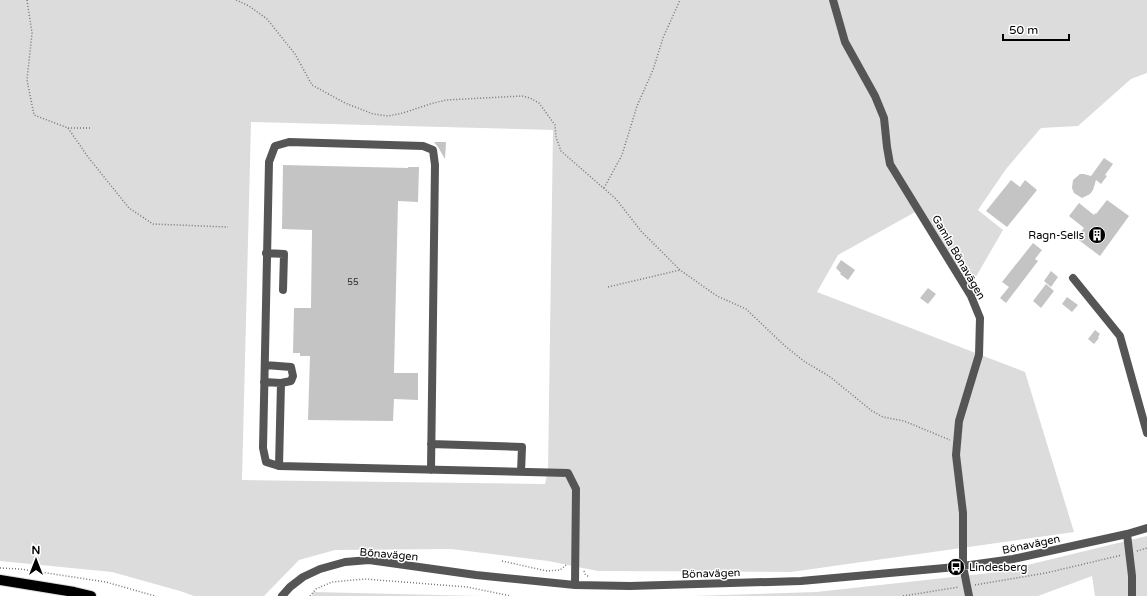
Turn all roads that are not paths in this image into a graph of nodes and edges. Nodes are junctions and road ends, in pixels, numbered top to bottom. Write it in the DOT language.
graph roads {
  1 [pos="833,0"];
  2 [pos="266,253"];
  3 [pos="1073,278"];
  4 [pos="283,290"];
  5 [pos="265,365"];
  6 [pos="264,382"];
  7 [pos="281,383"];
  8 [pos="1145,418"];
  9 [pos="1147,432"];
  10 [pos="431,444"];
  11 [pos="279,466"];
  12 [pos="431,470"];
  13 [pos="521,472"];
  14 [pos="1147,528"];
  15 [pos="1127,534"];
  16 [pos="963,566"];
  17 [pos="0,580"];
  18 [pos="575,585"];
  19 [pos="90,596"];
  20 [pos="282,596"];
  21 [pos="969,596"];
  22 [pos="1132,596"];
  1 -- 16 [label="street, Gamla Bönavägen"];
  2 -- 4 [label="street"];
  2 -- 5 [label="street"];
  2 -- 10 [label="street"];
  3 -- 8 [label="street"];
  5 -- 6 [label="street"];
  5 -- 7 [label="street"];
  6 -- 7 [label="street"];
  6 -- 11 [label="street"];
  7 -- 11 [label="street"];
  8 -- 9 [label="street"];
  10 -- 12 [label="street"];
  10 -- 13 [label="street"];
  11 -- 12 [label="street"];
  12 -- 13 [label="street"];
  13 -- 18 [label="street"];
  14 -- 15 [label="street, Bönavägen"];
  15 -- 16 [label="street, Bönavägen"];
  15 -- 22 [label="street"];
  16 -- 18 [label="street, Bönavägen"];
  16 -- 21 [label="street, Gamla Bönavägen"];
  17 -- 19 [label="main road"];
  18 -- 20 [label="street, Bönavägen"];
}
